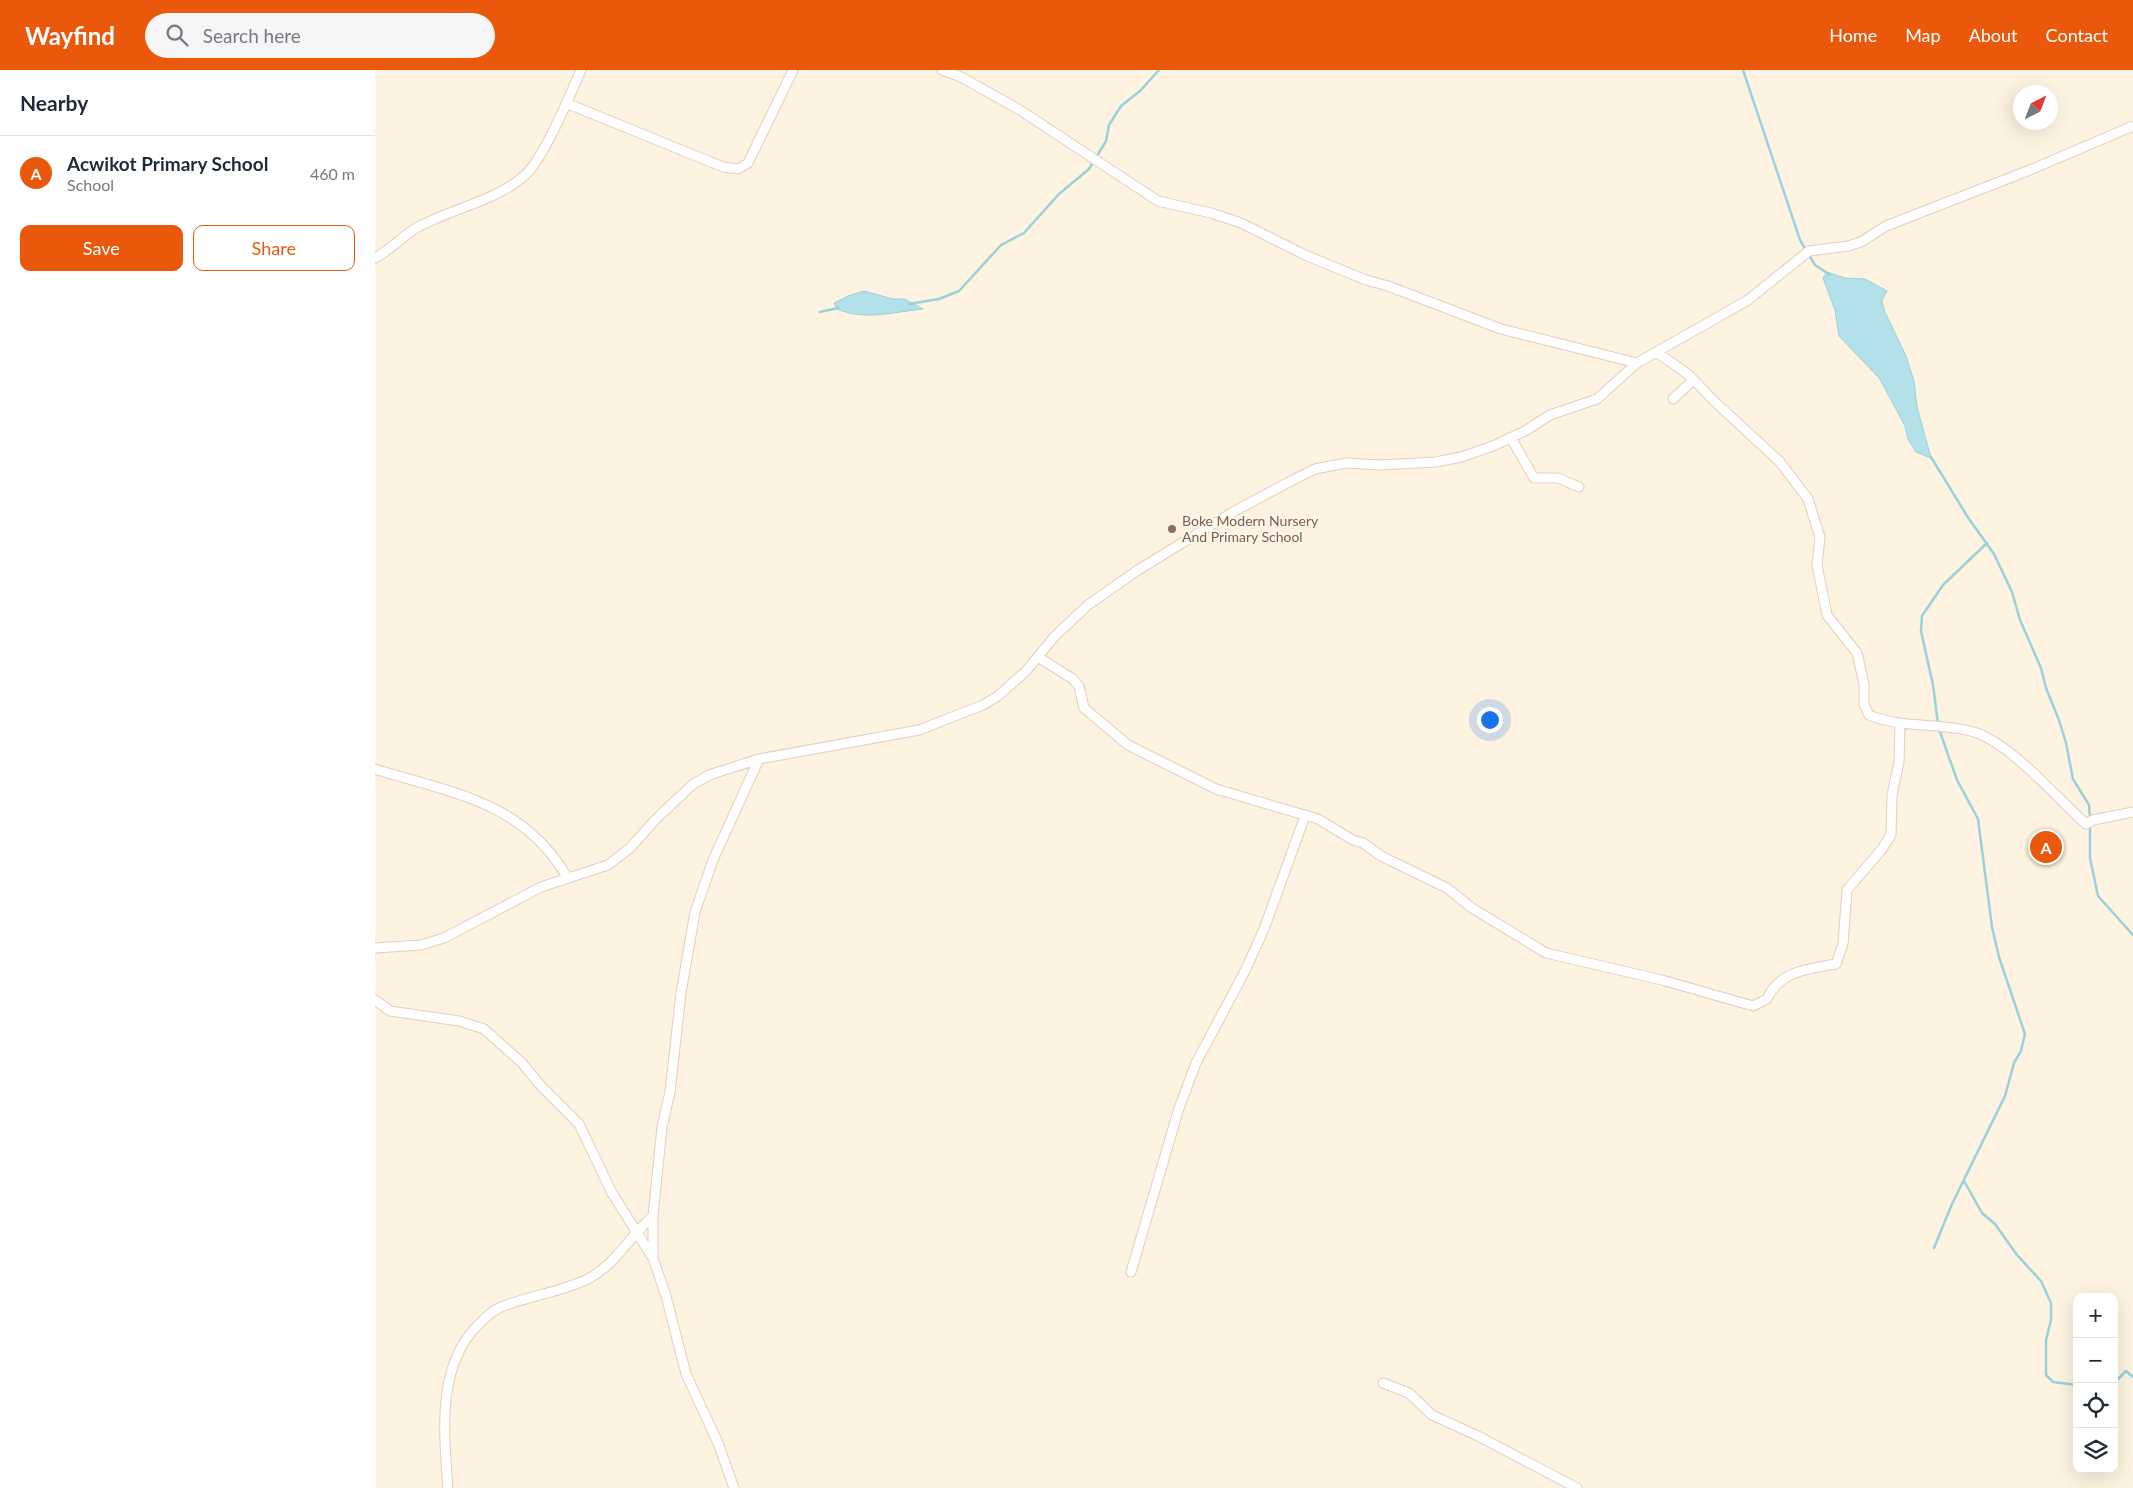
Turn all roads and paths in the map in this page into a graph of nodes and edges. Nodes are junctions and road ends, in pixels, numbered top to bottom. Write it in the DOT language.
graph roads {
  1 [pos="581,70"];
  2 [pos="793,70"];
  3 [pos="941,70"];
  4 [pos="565,103"];
  5 [pos="2133,126"];
  6 [pos="375,258"];
  7 [pos="1658,353"];
  8 [pos="1637,363"];
  9 [pos="1693,380"];
  10 [pos="1673,399"];
  11 [pos="1511,438"];
  12 [pos="1579,487"];
  13 [pos="1039,657"];
  14 [pos="1900,723"];
  15 [pos="759,759"];
  16 [pos="375,769"];
  17 [pos="2133,812"];
  18 [pos="1305,816"];
  19 [pos="567,877"];
  20 [pos="375,948"];
  21 [pos="375,1000"];
  22 [pos="653,1216"];
  23 [pos="636,1231"];
  24 [pos="653,1258"];
  25 [pos="1131,1272"];
  26 [pos="1383,1383"];
  27 [pos="448,1488"];
  28 [pos="734,1488"];
  29 [pos="1577,1488"];
  1 -- 4 [label="street"];
  2 -- 4 [label="street"];
  3 -- 8 [label="street"];
  4 -- 6 [label="street"];
  5 -- 7 [label="street"];
  7 -- 8 [label="street"];
  7 -- 9 [label="street"];
  8 -- 11 [label="street"];
  9 -- 10 [label="street"];
  9 -- 14 [label="street"];
  11 -- 12 [label="street"];
  11 -- 13 [label="street"];
  13 -- 15 [label="street"];
  13 -- 18 [label="street"];
  14 -- 17 [label="street"];
  14 -- 18 [label="street"];
  15 -- 19 [label="street"];
  15 -- 22 [label="street"];
  16 -- 19 [label="street"];
  18 -- 25 [label="street"];
  19 -- 20 [label="street"];
  21 -- 23 [label="street"];
  22 -- 23 [label="street"];
  22 -- 24 [label="street"];
  23 -- 24 [label="street"];
  23 -- 27 [label="street"];
  24 -- 28 [label="street"];
  26 -- 29 [label="street"];
}
